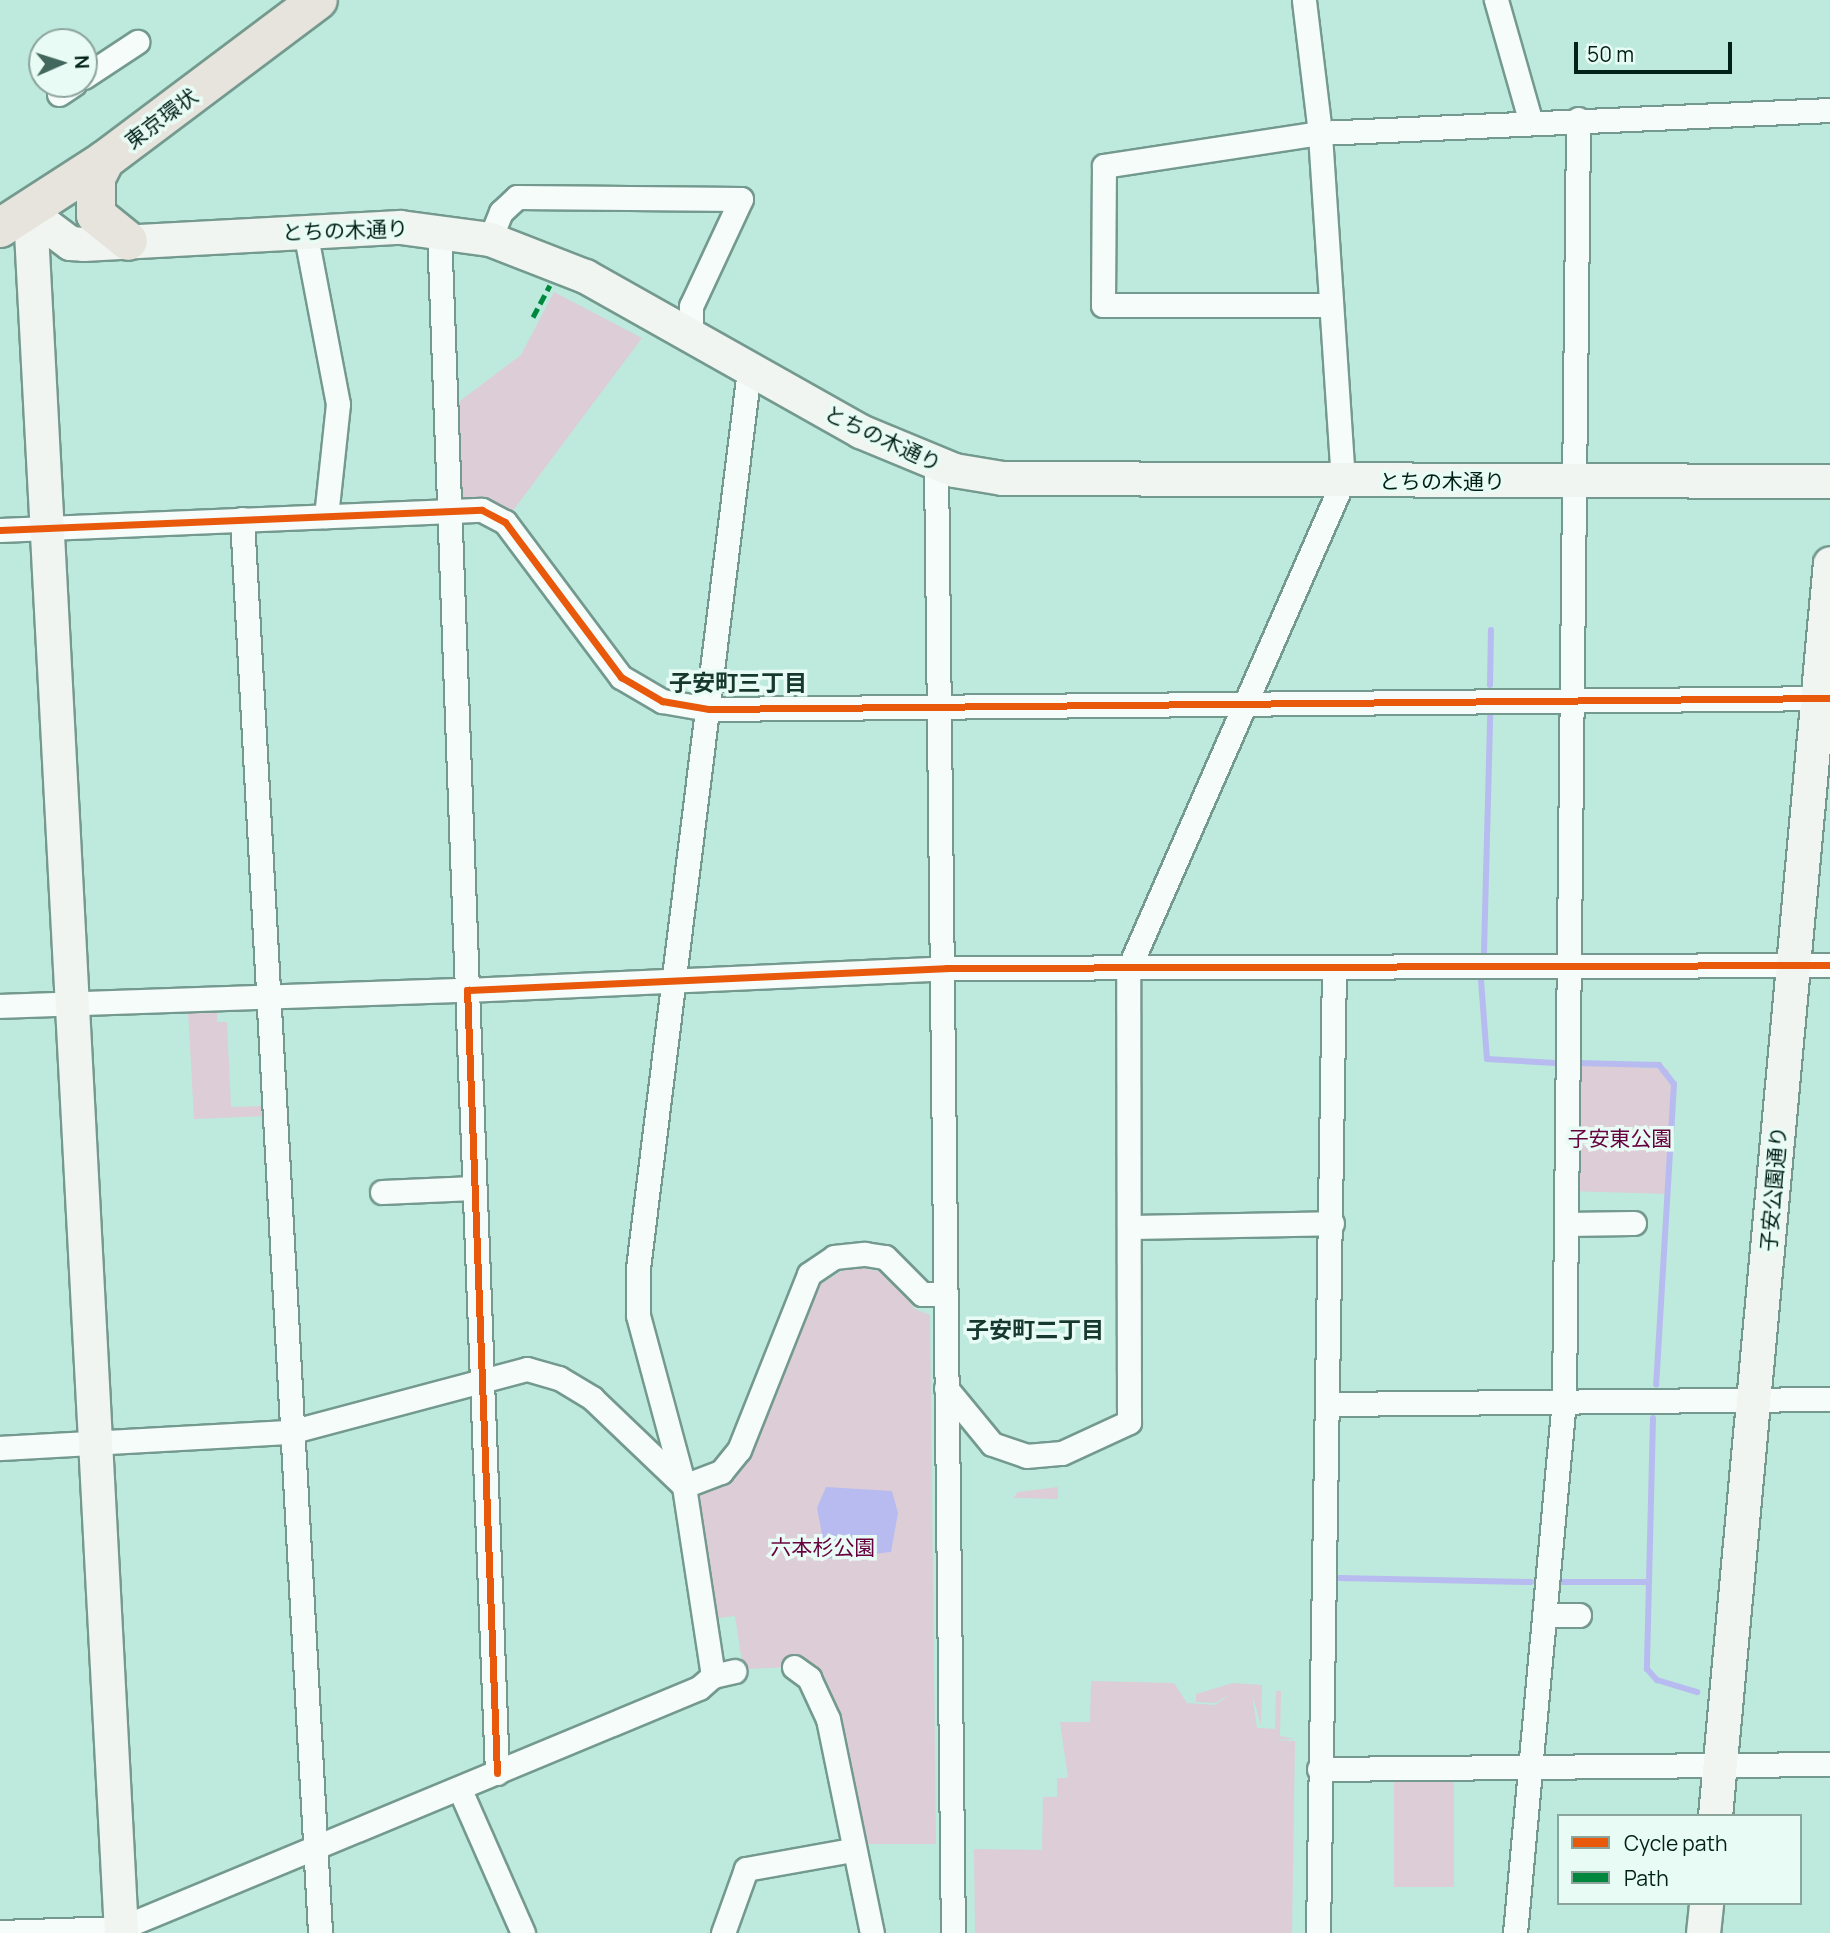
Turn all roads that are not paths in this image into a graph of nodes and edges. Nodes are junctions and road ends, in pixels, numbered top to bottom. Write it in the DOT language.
graph roads {
  1 [pos="318,0"];
  2 [pos="1304,0"];
  3 [pos="1496,0"];
  4 [pos="137,42"];
  5 [pos="98,68"];
  6 [pos="1830,110"];
  7 [pos="1530,119"];
  8 [pos="1578,119"];
  9 [pos="1320,133"];
  10 [pos="105,160"];
  11 [pos="15,221"];
  12 [pos="439,229"];
  13 [pos="305,231"];
  14 [pos="490,239"];
  15 [pos="128,241"];
  16 [pos="1327,304"];
  17 [pos="691,336"];
  18 [pos="749,370"];
  19 [pos="936,464"];
  20 [pos="1343,481"];
  21 [pos="1576,481"];
  22 [pos="1830,481"];
  23 [pos="444,511"];
  24 [pos="326,516"];
  25 [pos="242,519"];
  26 [pos="47,527"];
  27 [pos="0,530"];
  28 [pos="1830,563"];
  29 [pos="1825,698"];
  30 [pos="1574,701"];
  31 [pos="1243,704"];
  32 [pos="709,709"];
  33 [pos="944,709"];
  34 [pos="1572,963"];
  35 [pos="1795,965"];
  36 [pos="1830,965"];
  37 [pos="946,968"];
  38 [pos="1334,969"];
  39 [pos="1128,970"];
  40 [pos="672,981"];
  41 [pos="467,990"];
  42 [pos="270,996"];
  43 [pos="72,1005"];
  44 [pos="0,1006"];
  45 [pos="472,1188"];
  46 [pos="382,1192"];
  47 [pos="1332,1223"];
  48 [pos="1634,1223"];
  49 [pos="1567,1224"];
  50 [pos="1132,1227"];
  51 [pos="943,1294"];
  52 [pos="478,1378"];
  53 [pos="946,1388"];
  54 [pos="1753,1399"];
  55 [pos="1830,1399"];
  56 [pos="1564,1400"];
  57 [pos="1328,1404"];
  58 [pos="290,1432"];
  59 [pos="95,1443"];
  60 [pos="0,1448"];
  61 [pos="684,1486"];
  62 [pos="1544,1615"];
  63 [pos="1579,1615"];
  64 [pos="794,1667"];
  65 [pos="1830,1764"];
  66 [pos="1528,1767"];
  67 [pos="1720,1767"];
  68 [pos="1319,1769"];
  69 [pos="497,1773"];
  70 [pos="460,1790"];
  71 [pos="1715,1814"];
  72 [pos="313,1850"];
  73 [pos="852,1850"];
  74 [pos="1706,1905"];
  75 [pos="121,1931"];
  76 [pos="0,1932"];
  77 [pos="320,1933"];
  78 [pos="523,1933"];
  79 [pos="723,1933"];
  80 [pos="873,1933"];
  81 [pos="953,1933"];
  82 [pos="1318,1933"];
  83 [pos="1515,1933"];
  84 [pos="1703,1933"];
  1 -- 10 [label="highway, 東京環状"];
  2 -- 9 [label="street"];
  3 -- 7 [label="street"];
  4 -- 5 [label="street"];
  6 -- 8 [label="street"];
  7 -- 8 [label="street"];
  7 -- 9 [label="street"];
  8 -- 21 [label="street"];
  9 -- 16 [label="street"];
  9 -- 16 [label="street"];
  10 -- 11 [label="highway, 東京環状"];
  10 -- 15 [label="highway"];
  11 -- 15 [label="street, とちの木通り"];
  11 -- 26 [label="street"];
  12 -- 13 [label="street, とちの木通り"];
  12 -- 14 [label="street, とちの木通り"];
  12 -- 23 [label="street"];
  13 -- 15 [label="street, とちの木通り"];
  13 -- 24 [label="street"];
  14 -- 17 [label="street, とちの木通り"];
  14 -- 17 [label="street"];
  16 -- 20 [label="street"];
  17 -- 18 [label="street, とちの木通り"];
  18 -- 19 [label="street, とちの木通り"];
  18 -- 32 [label="street"];
  19 -- 20 [label="street, とちの木通り"];
  19 -- 33 [label="street"];
  20 -- 21 [label="street, とちの木通り"];
  20 -- 31 [label="street"];
  21 -- 22 [label="street, とちの木通り"];
  21 -- 30 [label="street"];
  23 -- 24 [label="street"];
  23 -- 32 [label="street"];
  23 -- 41 [label="street"];
  24 -- 25 [label="street"];
  25 -- 26 [label="street"];
  25 -- 42 [label="street"];
  26 -- 27 [label="street"];
  26 -- 43 [label="street"];
  28 -- 29 [label="street, 子安公園通り"];
  29 -- 30 [label="street"];
  29 -- 35 [label="street, 子安公園通り"];
  30 -- 31 [label="street"];
  30 -- 34 [label="street"];
  31 -- 33 [label="street"];
  31 -- 39 [label="street"];
  32 -- 33 [label="street"];
  32 -- 40 [label="street"];
  33 -- 37 [label="street"];
  34 -- 35 [label="street"];
  34 -- 38 [label="street"];
  34 -- 49 [label="street"];
  35 -- 36 [label="street"];
  35 -- 54 [label="street, 子安公園通り"];
  37 -- 39 [label="street"];
  37 -- 40 [label="street"];
  37 -- 51 [label="street"];
  38 -- 39 [label="street"];
  38 -- 47 [label="street"];
  39 -- 50 [label="street"];
  40 -- 41 [label="street"];
  40 -- 61 [label="street"];
  41 -- 42 [label="street"];
  41 -- 45 [label="street"];
  42 -- 43 [label="street"];
  42 -- 58 [label="street"];
  43 -- 44 [label="street"];
  43 -- 59 [label="street"];
  45 -- 46 [label="street"];
  45 -- 52 [label="street"];
  47 -- 50 [label="street"];
  47 -- 57 [label="street"];
  48 -- 49 [label="street"];
  49 -- 56 [label="street"];
  50 -- 53 [label="street"];
  51 -- 53 [label="street"];
  51 -- 61 [label="street"];
  52 -- 58 [label="street"];
  52 -- 61 [label="street"];
  52 -- 69 [label="street"];
  53 -- 81 [label="street"];
  54 -- 55 [label="street"];
  54 -- 56 [label="street"];
  54 -- 67 [label="street, 子安公園通り"];
  56 -- 57 [label="street"];
  56 -- 62 [label="street"];
  57 -- 68 [label="street"];
  58 -- 59 [label="street"];
  58 -- 72 [label="street"];
  59 -- 60 [label="street"];
  59 -- 75 [label="street"];
  61 -- 69 [label="street"];
  62 -- 63 [label="street"];
  62 -- 66 [label="street"];
  64 -- 73 [label="street"];
  65 -- 67 [label="street"];
  66 -- 67 [label="street"];
  66 -- 68 [label="street"];
  66 -- 83 [label="street"];
  67 -- 71 [label="street, 子安公園通り"];
  68 -- 82 [label="street"];
  69 -- 70 [label="street"];
  70 -- 72 [label="street"];
  70 -- 78 [label="street"];
  72 -- 75 [label="street"];
  72 -- 77 [label="street"];
  73 -- 79 [label="street"];
  73 -- 80 [label="street"];
  74 -- 84 [label="street"];
  75 -- 76 [label="street"];
}
